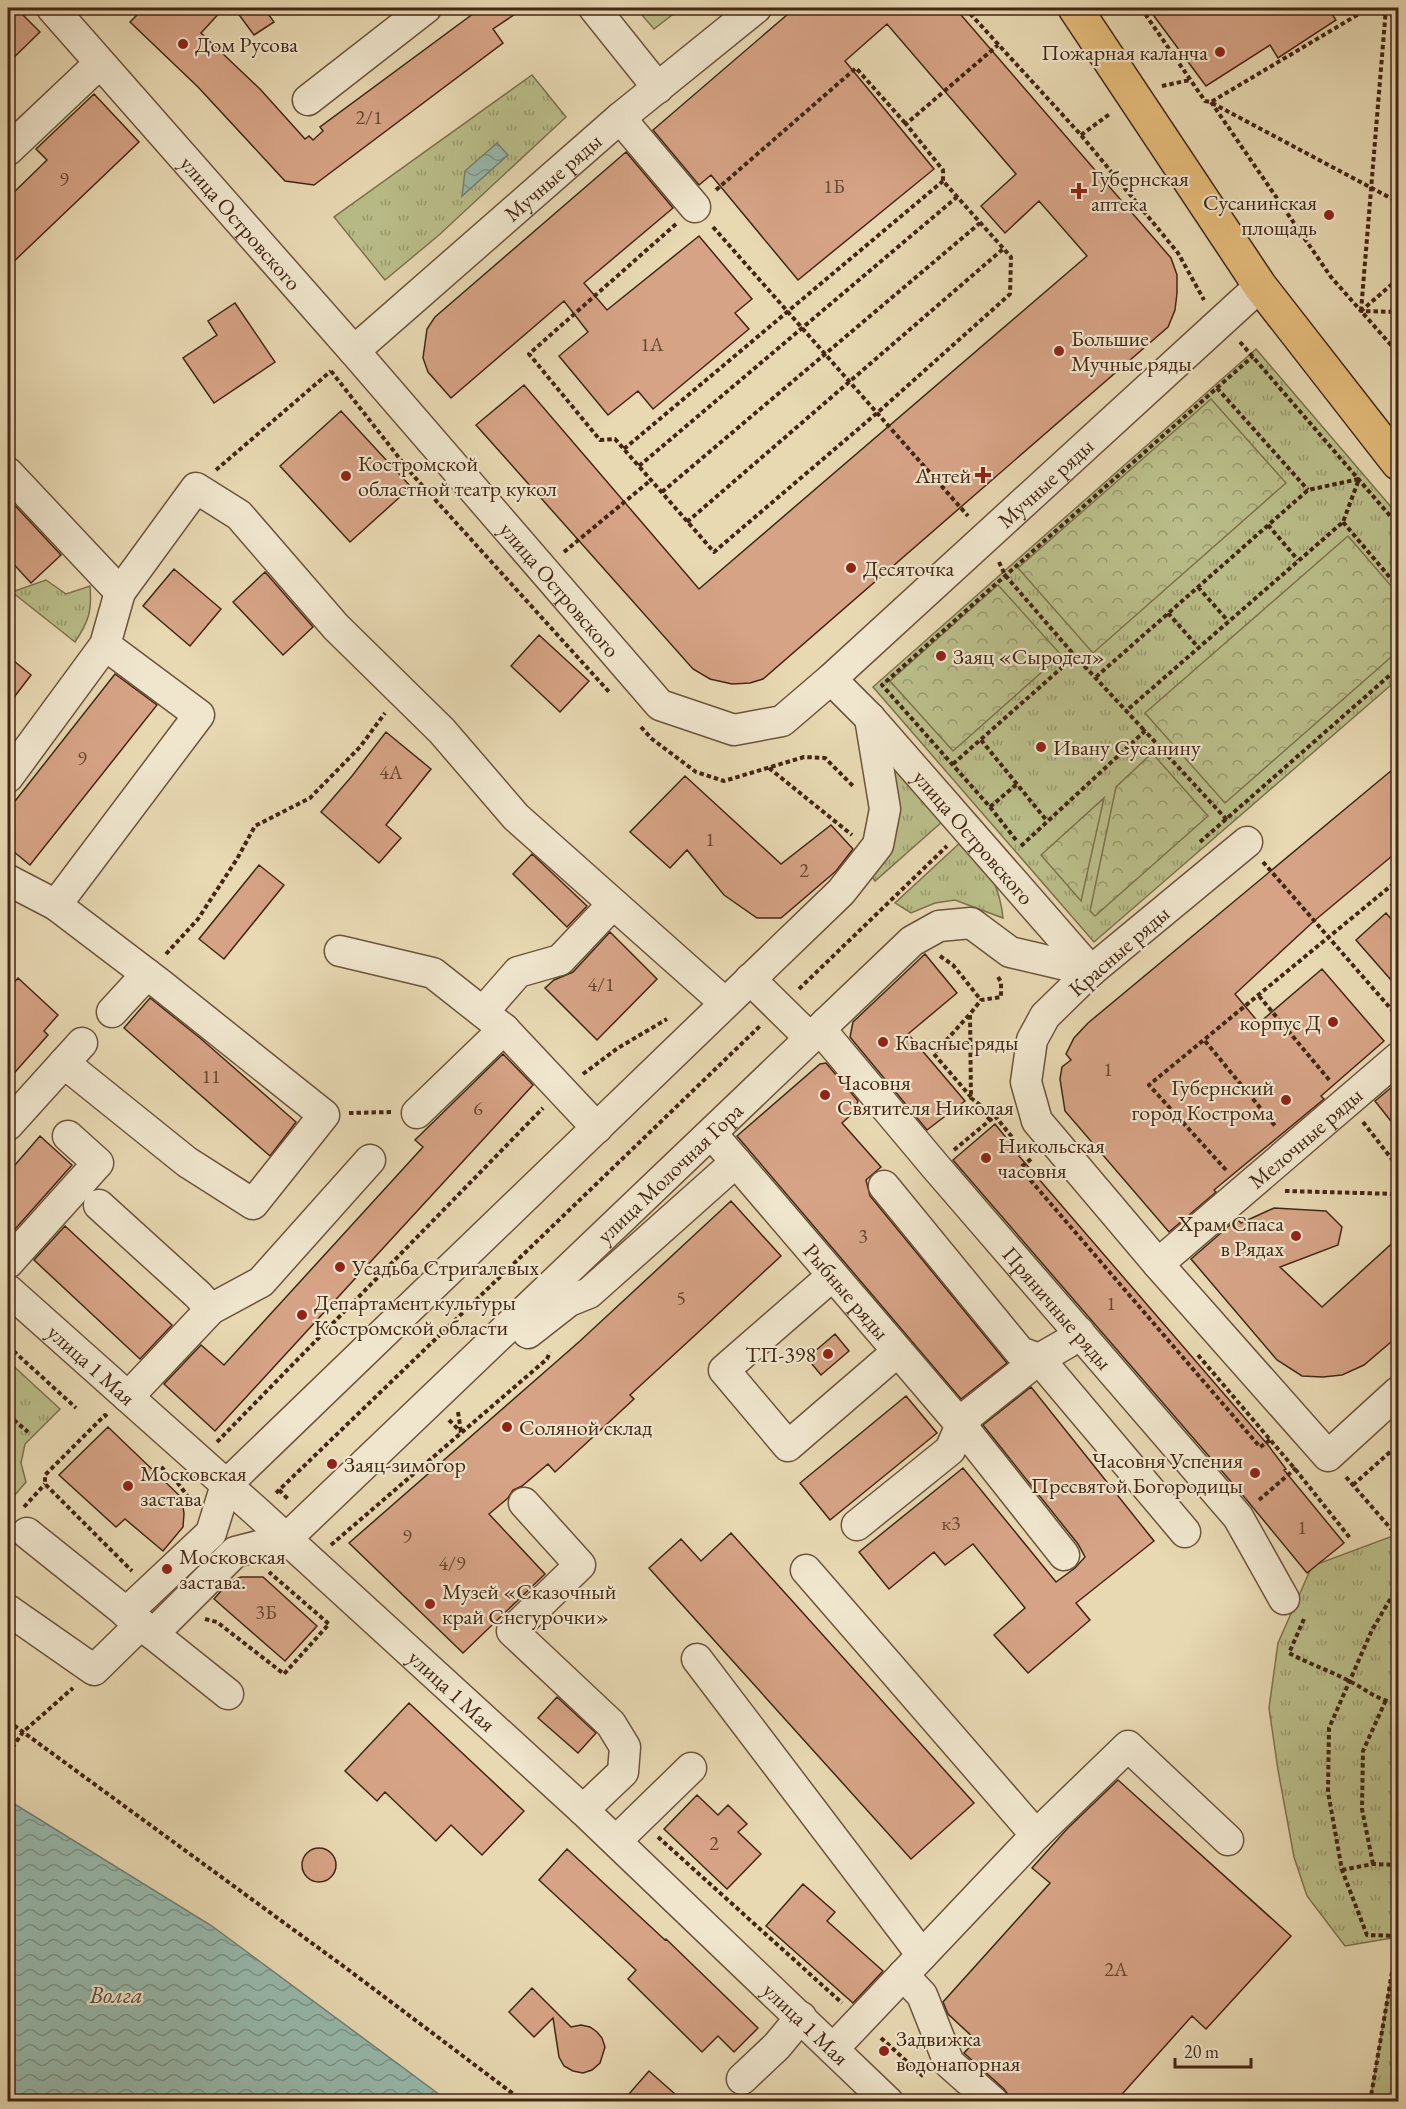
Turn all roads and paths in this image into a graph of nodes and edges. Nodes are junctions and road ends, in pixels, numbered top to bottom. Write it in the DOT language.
graph roads {
  1 [pos="52,8"];
  2 [pos="426,8"];
  3 [pos="594,8"];
  4 [pos="756,8"];
  5 [pos="965,8"];
  6 [pos="1075,8"];
  7 [pos="1141,8"];
  8 [pos="1369,8"];
  9 [pos="1388,8"];
  10 [pos="1398,38"];
  11 [pos="998,45"];
  12 [pos="100,63"];
  13 [pos="658,88"];
  14 [pos="308,100"];
  15 [pos="1211,102"];
  16 [pos="620,118"];
  17 [pos="906,124"];
  18 [pos="8,150"];
  19 [pos="943,181"];
  20 [pos="1371,187"];
  21 [pos="957,197"];
  22 [pos="1398,202"];
  23 [pos="696,207"];
  24 [pos="980,223"];
  25 [pos="1003,249"];
  26 [pos="1398,279"];
  27 [pos="1260,286"];
  28 [pos="787,311"];
  29 [pos="1361,311"];
  30 [pos="1398,312"];
  31 [pos="1222,320"];
  32 [pos="802,329"];
  33 [pos="354,351"];
  34 [pos="1398,353"];
  35 [pos="825,355"];
  36 [pos="1253,356"];
  37 [pos="849,382"];
  38 [pos="1217,388"];
  39 [pos="877,413"];
  40 [pos="624,449"];
  41 [pos="1398,463"];
  42 [pos="639,466"];
  43 [pos="8,473"];
  44 [pos="1359,479"];
  45 [pos="651,480"];
  46 [pos="195,488"];
  47 [pos="1308,490"];
  48 [pos="662,492"];
  49 [pos="687,522"];
  50 [pos="1342,522"];
  51 [pos="1268,525"];
  52 [pos="1398,525"];
  53 [pos="986,536"];
  54 [pos="1298,560"];
  55 [pos="542,570"];
  56 [pos="1005,575"];
  57 [pos="1198,587"];
  58 [pos="1398,587"];
  59 [pos="120,591"];
  60 [pos="1168,613"];
  61 [pos="1228,621"];
  62 [pos="105,645"];
  63 [pos="1198,647"];
  64 [pos="1076,656"];
  65 [pos="1398,668"];
  66 [pos="1096,677"];
  67 [pos="831,679"];
  68 [pos="401,691"];
  69 [pos="1126,711"];
  70 [pos="870,718"];
  71 [pos="1145,732"];
  72 [pos="981,740"];
  73 [pos="952,764"];
  74 [pos="10,766"];
  75 [pos="769,768"];
  76 [pos="1017,784"];
  77 [pos="990,807"];
  78 [pos="1226,819"];
  79 [pos="1047,821"];
  80 [pos="966,828"];
  81 [pos="858,840"];
  82 [pos="1247,842"];
  83 [pos="1021,846"];
  84 [pos="1191,849"];
  85 [pos="1029,855"];
  86 [pos="8,880"];
  87 [pos="1398,880"];
  88 [pos="613,903"];
  89 [pos="56,905"];
  90 [pos="1330,936"];
  91 [pos="340,951"];
  92 [pos="953,964"];
  93 [pos="1091,971"];
  94 [pos="147,974"];
  95 [pos="997,974"];
  96 [pos="750,980"];
  97 [pos="981,1000"];
  98 [pos="725,1003"];
  99 [pos="779,1008"];
  100 [pos="112,1012"];
  101 [pos="970,1014"];
  102 [pos="1398,1017"];
  103 [pos="494,1021"];
  104 [pos="818,1031"];
  105 [pos="1205,1041"];
  106 [pos="1398,1059"];
  107 [pos="971,1098"];
  108 [pos="417,1113"];
  109 [pos="324,1115"];
  110 [pos="8,1125"];
  111 [pos="597,1128"];
  112 [pos="712,1134"];
  113 [pos="68,1136"];
  114 [pos="1293,1148"];
  115 [pos="950,1154"];
  116 [pos="1031,1159"];
  117 [pos="370,1160"];
  118 [pos="736,1162"];
  119 [pos="884,1186"];
  120 [pos="1245,1190"];
  121 [pos="1398,1194"];
  122 [pos="99,1205"];
  123 [pos="8,1263"];
  124 [pos="1158,1264"];
  125 [pos="832,1276"];
  126 [pos="8,1290"];
  127 [pos="211,1309"];
  128 [pos="1079,1332"];
  129 [pos="8,1346"];
  130 [pos="551,1349"];
  131 [pos="897,1352"];
  132 [pos="1039,1359"];
  133 [pos="463,1370"];
  134 [pos="1398,1392"];
  135 [pos="116,1406"];
  136 [pos="76,1408"];
  137 [pos="8,1415"];
  138 [pos="113,1423"];
  139 [pos="960,1425"];
  140 [pos="28,1432"];
  141 [pos="1270,1440"];
  142 [pos="1398,1445"];
  143 [pos="1328,1456"];
  144 [pos="153,1460"];
  145 [pos="1291,1474"];
  146 [pos="226,1485"];
  147 [pos="1353,1485"];
  148 [pos="193,1503"];
  149 [pos="524,1503"];
  150 [pos="1251,1507"];
  151 [pos="257,1512"];
  152 [pos="856,1525"];
  153 [pos="1185,1532"];
  154 [pos="27,1533"];
  155 [pos="1398,1538"];
  156 [pos="286,1539"];
  157 [pos="1064,1555"];
  158 [pos="311,1562"];
  159 [pos="265,1568"];
  160 [pos="806,1570"];
  161 [pos="1398,1586"];
  162 [pos="286,1587"];
  163 [pos="1284,1599"];
  164 [pos="8,1610"];
  165 [pos="140,1624"];
  166 [pos="329,1624"];
  167 [pos="697,1659"];
  168 [pos="94,1670"];
  169 [pos="1349,1681"];
  170 [pos="228,1694"];
  171 [pos="1385,1702"];
  172 [pos="1398,1703"];
  173 [pos="8,1722"];
  174 [pos="23,1732"];
  175 [pos="8,1754"];
  176 [pos="691,1768"];
  177 [pos="584,1810"];
  178 [pos="1036,1835"];
  179 [pos="1228,1840"];
  180 [pos="616,1841"];
  181 [pos="1373,1864"];
  182 [pos="1398,1865"];
  183 [pos="1342,1870"];
  184 [pos="1398,1936"];
  185 [pos="913,1965"];
  186 [pos="801,2018"];
  187 [pos="833,2049"];
  188 [pos="742,2079"];
  189 [pos="524,2102"];
  190 [pos="888,2102"];
  191 [pos="993,2102"];
  192 [pos="1370,2102"];
  1 -- 12 [label="street, улица Островского"];
  2 -- 14 [label="street"];
  3 -- 13 [label="street"];
  4 -- 13 [label="street, Мучные ряды"];
  5 -- 11 [label="path"];
  6 -- 27 [label="main road"];
  7 -- 15 [label="path"];
  8 -- 15 [label="path"];
  9 -- 10 [label="path"];
  9 -- 20 [label="path"];
  11 -- 17 [label="path"];
  11 -- 31 [label="path"];
  12 -- 18 [label="street"];
  12 -- 33 [label="street, улица Островского"];
  13 -- 16 [label="street, Мучные ряды"];
  15 -- 20 [label="path"];
  15 -- 29 [label="path"];
  16 -- 23 [label="street"];
  16 -- 33 [label="street, Мучные ряды"];
  17 -- 19 [label="path"];
  17 -- 23 [label="path"];
  19 -- 21 [label="path"];
  19 -- 28 [label="path"];
  20 -- 22 [label="path"];
  20 -- 29 [label="path"];
  21 -- 24 [label="path"];
  21 -- 32 [label="path"];
  23 -- 28 [label="path"];
  23 -- 40 [label="path"];
  24 -- 25 [label="path"];
  24 -- 35 [label="path"];
  25 -- 37 [label="path"];
  25 -- 39 [label="path"];
  26 -- 29 [label="path"];
  27 -- 31 [label="street, Мучные ряды"];
  27 -- 41 [label="main road"];
  28 -- 32 [label="path"];
  28 -- 40 [label="path"];
  29 -- 30 [label="path"];
  29 -- 34 [label="path"];
  31 -- 36 [label="path"];
  31 -- 53 [label="street, Мучные ряды"];
  32 -- 35 [label="path"];
  32 -- 42 [label="path"];
  33 -- 46 [label="path"];
  33 -- 55 [label="street, улица Островского"];
  35 -- 37 [label="path"];
  35 -- 48 [label="path"];
  36 -- 38 [label="path"];
  36 -- 44 [label="path"];
  37 -- 39 [label="path"];
  37 -- 49 [label="path"];
  38 -- 47 [label="path"];
  38 -- 56 [label="path"];
  39 -- 49 [label="path"];
  39 -- 53 [label="path"];
  40 -- 42 [label="path"];
  42 -- 45 [label="path"];
  43 -- 59 [label="street"];
  44 -- 47 [label="path"];
  44 -- 50 [label="path"];
  44 -- 52 [label="path"];
  45 -- 48 [label="path"];
  45 -- 55 [label="path"];
  46 -- 59 [label="street"];
  46 -- 68 [label="street"];
  47 -- 51 [label="path"];
  48 -- 49 [label="path"];
  50 -- 54 [label="path"];
  50 -- 58 [label="path"];
  51 -- 54 [label="path"];
  51 -- 57 [label="path"];
  53 -- 56 [label="path"];
  53 -- 67 [label="street, Мучные ряды"];
  54 -- 61 [label="path"];
  55 -- 67 [label="street, улица Островского"];
  56 -- 64 [label="path"];
  56 -- 73 [label="path"];
  57 -- 60 [label="path"];
  57 -- 61 [label="path"];
  59 -- 62 [label="street"];
  60 -- 63 [label="path"];
  60 -- 66 [label="path"];
  61 -- 63 [label="path"];
  62 -- 74 [label="street"];
  62 -- 89 [label="street"];
  63 -- 69 [label="path"];
  64 -- 66 [label="path"];
  64 -- 72 [label="path"];
  65 -- 78 [label="path"];
  66 -- 69 [label="path"];
  67 -- 70 [label="street, улица Островского"];
  68 -- 88 [label="street"];
  68 -- 94 [label="path"];
  69 -- 71 [label="path"];
  70 -- 80 [label="street, улица Островского"];
  70 -- 96 [label="street"];
  71 -- 78 [label="path"];
  71 -- 79 [label="path"];
  72 -- 73 [label="path"];
  72 -- 76 [label="path"];
  73 -- 77 [label="path"];
  75 -- 81 [label="path"];
  76 -- 77 [label="path, улица Молочная Гора"];
  76 -- 79 [label="path"];
  77 -- 80 [label="path, улица Молочная Гора"];
  77 -- 83 [label="path"];
  78 -- 82 [label="path"];
  78 -- 84 [label="path"];
  79 -- 83 [label="path"];
  80 -- 93 [label="street, улица Островского"];
  80 -- 99 [label="path, улица Молочная Гора"];
  82 -- 90 [label="path"];
  82 -- 93 [label="street, Красные ряды"];
  83 -- 85 [label="path"];
  86 -- 89 [label="street"];
  87 -- 90 [label="path"];
  88 -- 98 [label="street"];
  88 -- 103 [label="street"];
  89 -- 94 [label="street"];
  90 -- 102 [label="path"];
  90 -- 105 [label="path"];
  91 -- 103 [label="street"];
  92 -- 97 [label="path"];
  93 -- 104 [label="street, улица Молочная Гора"];
  93 -- 124 [label="street, Красные ряды"];
  94 -- 100 [label="street"];
  94 -- 109 [label="street"];
  95 -- 97 [label="path"];
  96 -- 98 [label="street"];
  96 -- 99 [label="street"];
  97 -- 101 [label="path"];
  98 -- 111 [label="street"];
  99 -- 104 [label="street"];
  99 -- 151 [label="path, улица Молочная Гора"];
  101 -- 107 [label="path"];
  101 -- 107 [label="path"];
  103 -- 108 [label="street"];
  103 -- 111 [label="street"];
  104 -- 112 [label="street, улица Молочная Гора"];
  104 -- 128 [label="street, Пряничные ряды"];
  105 -- 114 [label="path"];
  105 -- 120 [label="path"];
  106 -- 114 [label="street, Мелочные ряды"];
  107 -- 115 [label="path"];
  108 -- 109 [label="path"];
  109 -- 110 [label="street"];
  111 -- 146 [label="street"];
  112 -- 118 [label="street, Рыбные ряды"];
  112 -- 133 [label="street, улица Молочная Гора"];
  113 -- 123 [label="street"];
  114 -- 120 [label="street, Мелочные ряды"];
  116 -- 141 [label="path"];
  117 -- 127 [label="street"];
  118 -- 125 [label="street, Рыбные ряды"];
  118 -- 133 [label="street"];
  119 -- 132 [label="street"];
  120 -- 121 [label="path"];
  120 -- 124 [label="street, Мелочные ряды"];
  122 -- 127 [label="street"];
  124 -- 143 [label="street"];
  125 -- 131 [label="street, Рыбные ряды"];
  125 -- 131 [label="street"];
  126 -- 135 [label="street, улица 1 Мая"];
  127 -- 135 [label="street"];
  128 -- 132 [label="street"];
  128 -- 163 [label="street, Пряничные ряды"];
  129 -- 136 [label="path"];
  130 -- 158 [label="path"];
  131 -- 139 [label="street, Рыбные ряды"];
  132 -- 139 [label="street"];
  132 -- 153 [label="street"];
  133 -- 156 [label="street, улица Молочная Гора"];
  134 -- 143 [label="street"];
  135 -- 138 [label="path"];
  135 -- 146 [label="street, улица 1 Мая"];
  137 -- 140 [label="path"];
  139 -- 152 [label="street"];
  139 -- 157 [label="street, Рыбные ряды"];
  142 -- 147 [label="path"];
  143 -- 147 [label="path"];
  144 -- 148 [label="path"];
  145 -- 150 [label="path"];
  146 -- 151 [label="street, улица 1 Мая"];
  146 -- 165 [label="street"];
  147 -- 155 [label="path"];
  149 -- 177 [label="street"];
  151 -- 156 [label="street, улица 1 Мая"];
  154 -- 165 [label="street"];
  156 -- 158 [label="street, улица 1 Мая"];
  156 -- 165 [label="street"];
  158 -- 162 [label="path"];
  158 -- 177 [label="street, улица 1 Мая"];
  159 -- 162 [label="path"];
  160 -- 178 [label="street"];
  161 -- 169 [label="path"];
  162 -- 166 [label="path"];
  163 -- 169 [label="path"];
  164 -- 168 [label="street"];
  165 -- 168 [label="street"];
  165 -- 170 [label="street"];
  167 -- 185 [label="street"];
  168 -- 174 [label="path"];
  169 -- 171 [label="path"];
  169 -- 183 [label="path"];
  171 -- 172 [label="path"];
  171 -- 181 [label="path"];
  173 -- 174 [label="path"];
  174 -- 175 [label="path"];
  174 -- 189 [label="path"];
  176 -- 180 [label="street"];
  177 -- 180 [label="street, улица 1 Мая"];
  178 -- 179 [label="street"];
  178 -- 185 [label="street"];
  180 -- 186 [label="street, улица 1 Мая"];
  181 -- 182 [label="path"];
  181 -- 183 [label="path"];
  183 -- 184 [label="path"];
  184 -- 192 [label="path"];
  185 -- 187 [label="street"];
  185 -- 191 [label="street"];
  186 -- 187 [label="street, улица 1 Мая"];
  186 -- 188 [label="street"];
  187 -- 190 [label="street, улица 1 Мая"];
}
